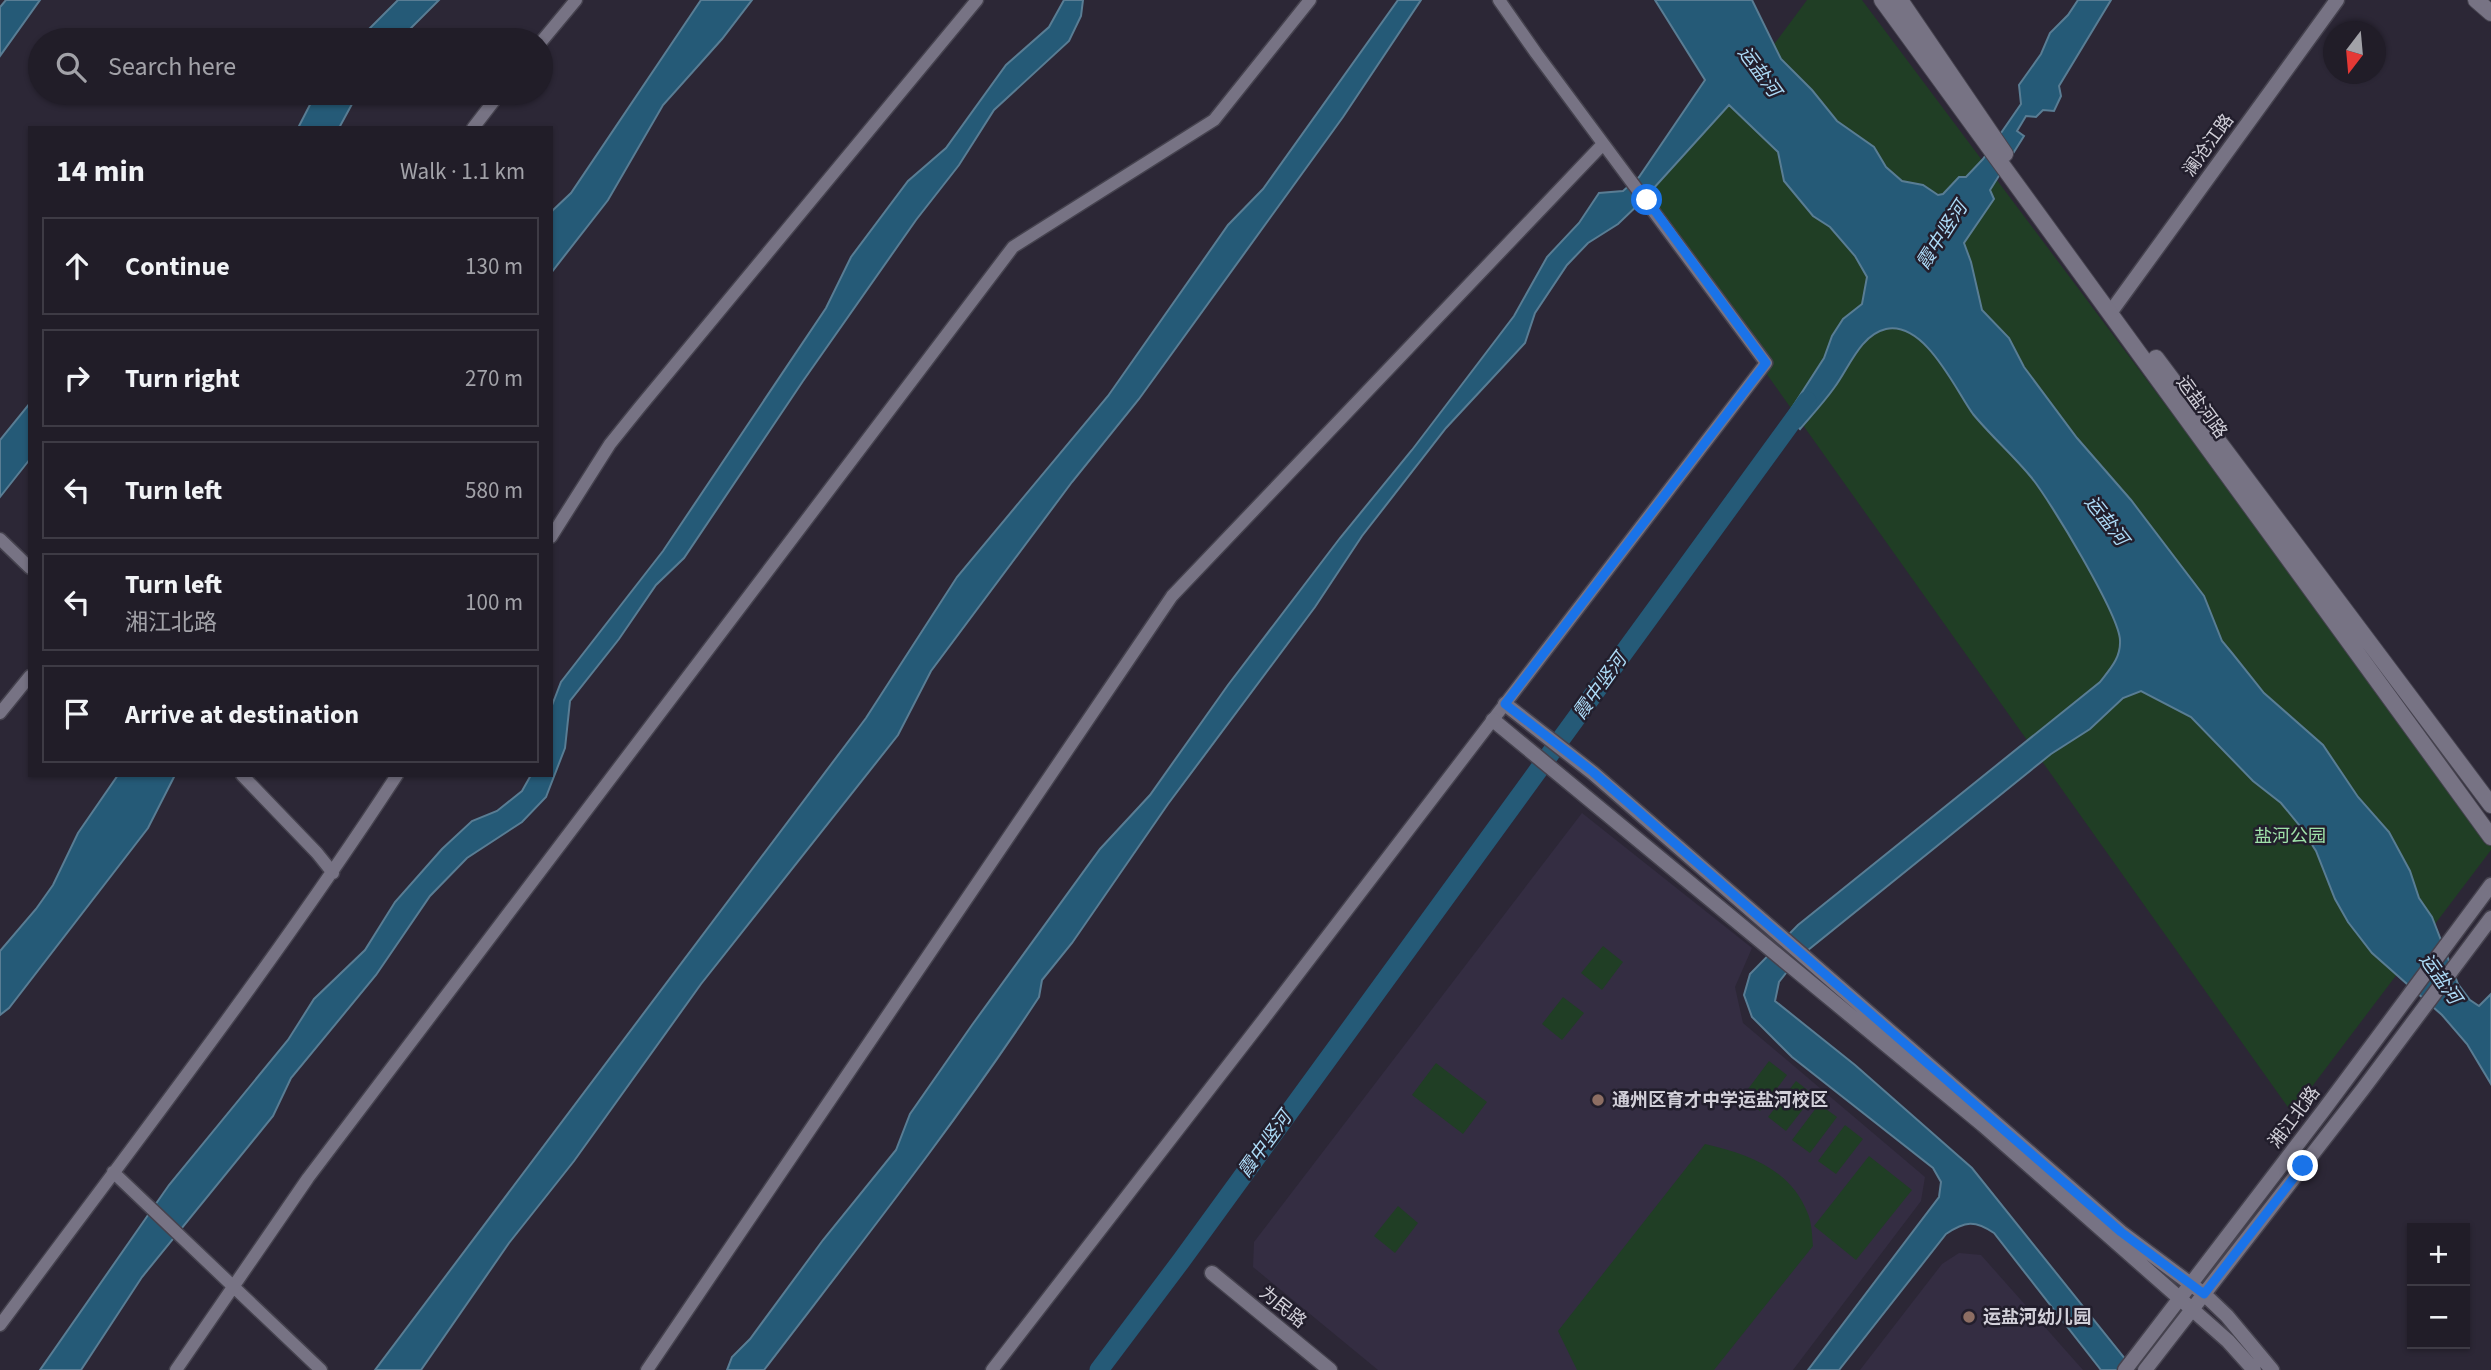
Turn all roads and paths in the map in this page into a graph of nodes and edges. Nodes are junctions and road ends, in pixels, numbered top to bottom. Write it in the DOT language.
graph roads {
  1 [pos="576,0"];
  2 [pos="977,0"];
  3 [pos="1310,0"];
  4 [pos="1499,0"];
  5 [pos="1882,0"];
  6 [pos="1900,0"];
  7 [pos="2337,0"];
  8 [pos="2476,0"];
  9 [pos="2491,13"];
  10 [pos="553,28"];
  11 [pos="491,105"];
  12 [pos="475,126"];
  13 [pos="1987,138"];
  14 [pos="1603,144"];
  15 [pos="2113,309"];
  16 [pos="553,534"];
  17 [pos="0,539"];
  18 [pos="28,566"];
  19 [pos="28,678"];
  20 [pos="1505,704"];
  21 [pos="0,713"];
  22 [pos="1493,720"];
  23 [pos="244,777"];
  24 [pos="396,777"];
  25 [pos="2491,805"];
  26 [pos="2491,837"];
  27 [pos="333,873"];
  28 [pos="2491,886"];
  29 [pos="2491,918"];
  30 [pos="113,1172"];
  31 [pos="1212,1273"];
  32 [pos="2190,1284"];
  33 [pos="235,1286"];
  34 [pos="2204,1294"];
  35 [pos="2180,1299"];
  36 [pos="2191,1310"];
  37 [pos="0,1325"];
  38 [pos="2129,1366"];
  39 [pos="176,1370"];
  40 [pos="321,1370"];
  41 [pos="647,1370"];
  42 [pos="992,1370"];
  43 [pos="1330,1370"];
  44 [pos="2145,1370"];
  45 [pos="2254,1370"];
  46 [pos="2272,1370"];
  1 -- 10 [label="street"];
  2 -- 16 [label="street"];
  3 -- 33 [label="street"];
  4 -- 14 [label="street"];
  5 -- 13 [label="main road, 运盐河路"];
  6 -- 13 [label="main road, 运盐河路"];
  7 -- 15 [label="street, 澜沧江路"];
  8 -- 9 [label="main road"];
  11 -- 12 [label="street"];
  13 -- 15 [label="main road, 运盐河路"];
  14 -- 20 [label="street"];
  14 -- 41 [label="street"];
  15 -- 25 [label="main road, 运盐河路"];
  15 -- 26 [label="main road, 运盐河路"];
  17 -- 18 [label="street"];
  19 -- 21 [label="street"];
  20 -- 22 [label="street"];
  20 -- 32 [label="street"];
  22 -- 35 [label="street"];
  22 -- 42 [label="street"];
  23 -- 27 [label="street"];
  24 -- 27 [label="street"];
  27 -- 30 [label="street"];
  28 -- 32 [label="street, 湘江北路"];
  29 -- 34 [label="street, 湘江北路"];
  30 -- 33 [label="street"];
  30 -- 37 [label="street"];
  31 -- 43 [label="street, 为民路"];
  32 -- 34 [label="street"];
  32 -- 35 [label="street, 湘江北路"];
  33 -- 39 [label="street"];
  33 -- 40 [label="street"];
  34 -- 36 [label="street, 湘江北路"];
  34 -- 46 [label="street"];
  35 -- 36 [label="street"];
  35 -- 38 [label="street, 湘江北路"];
  36 -- 44 [label="street, 湘江北路"];
  36 -- 45 [label="street"];
}
